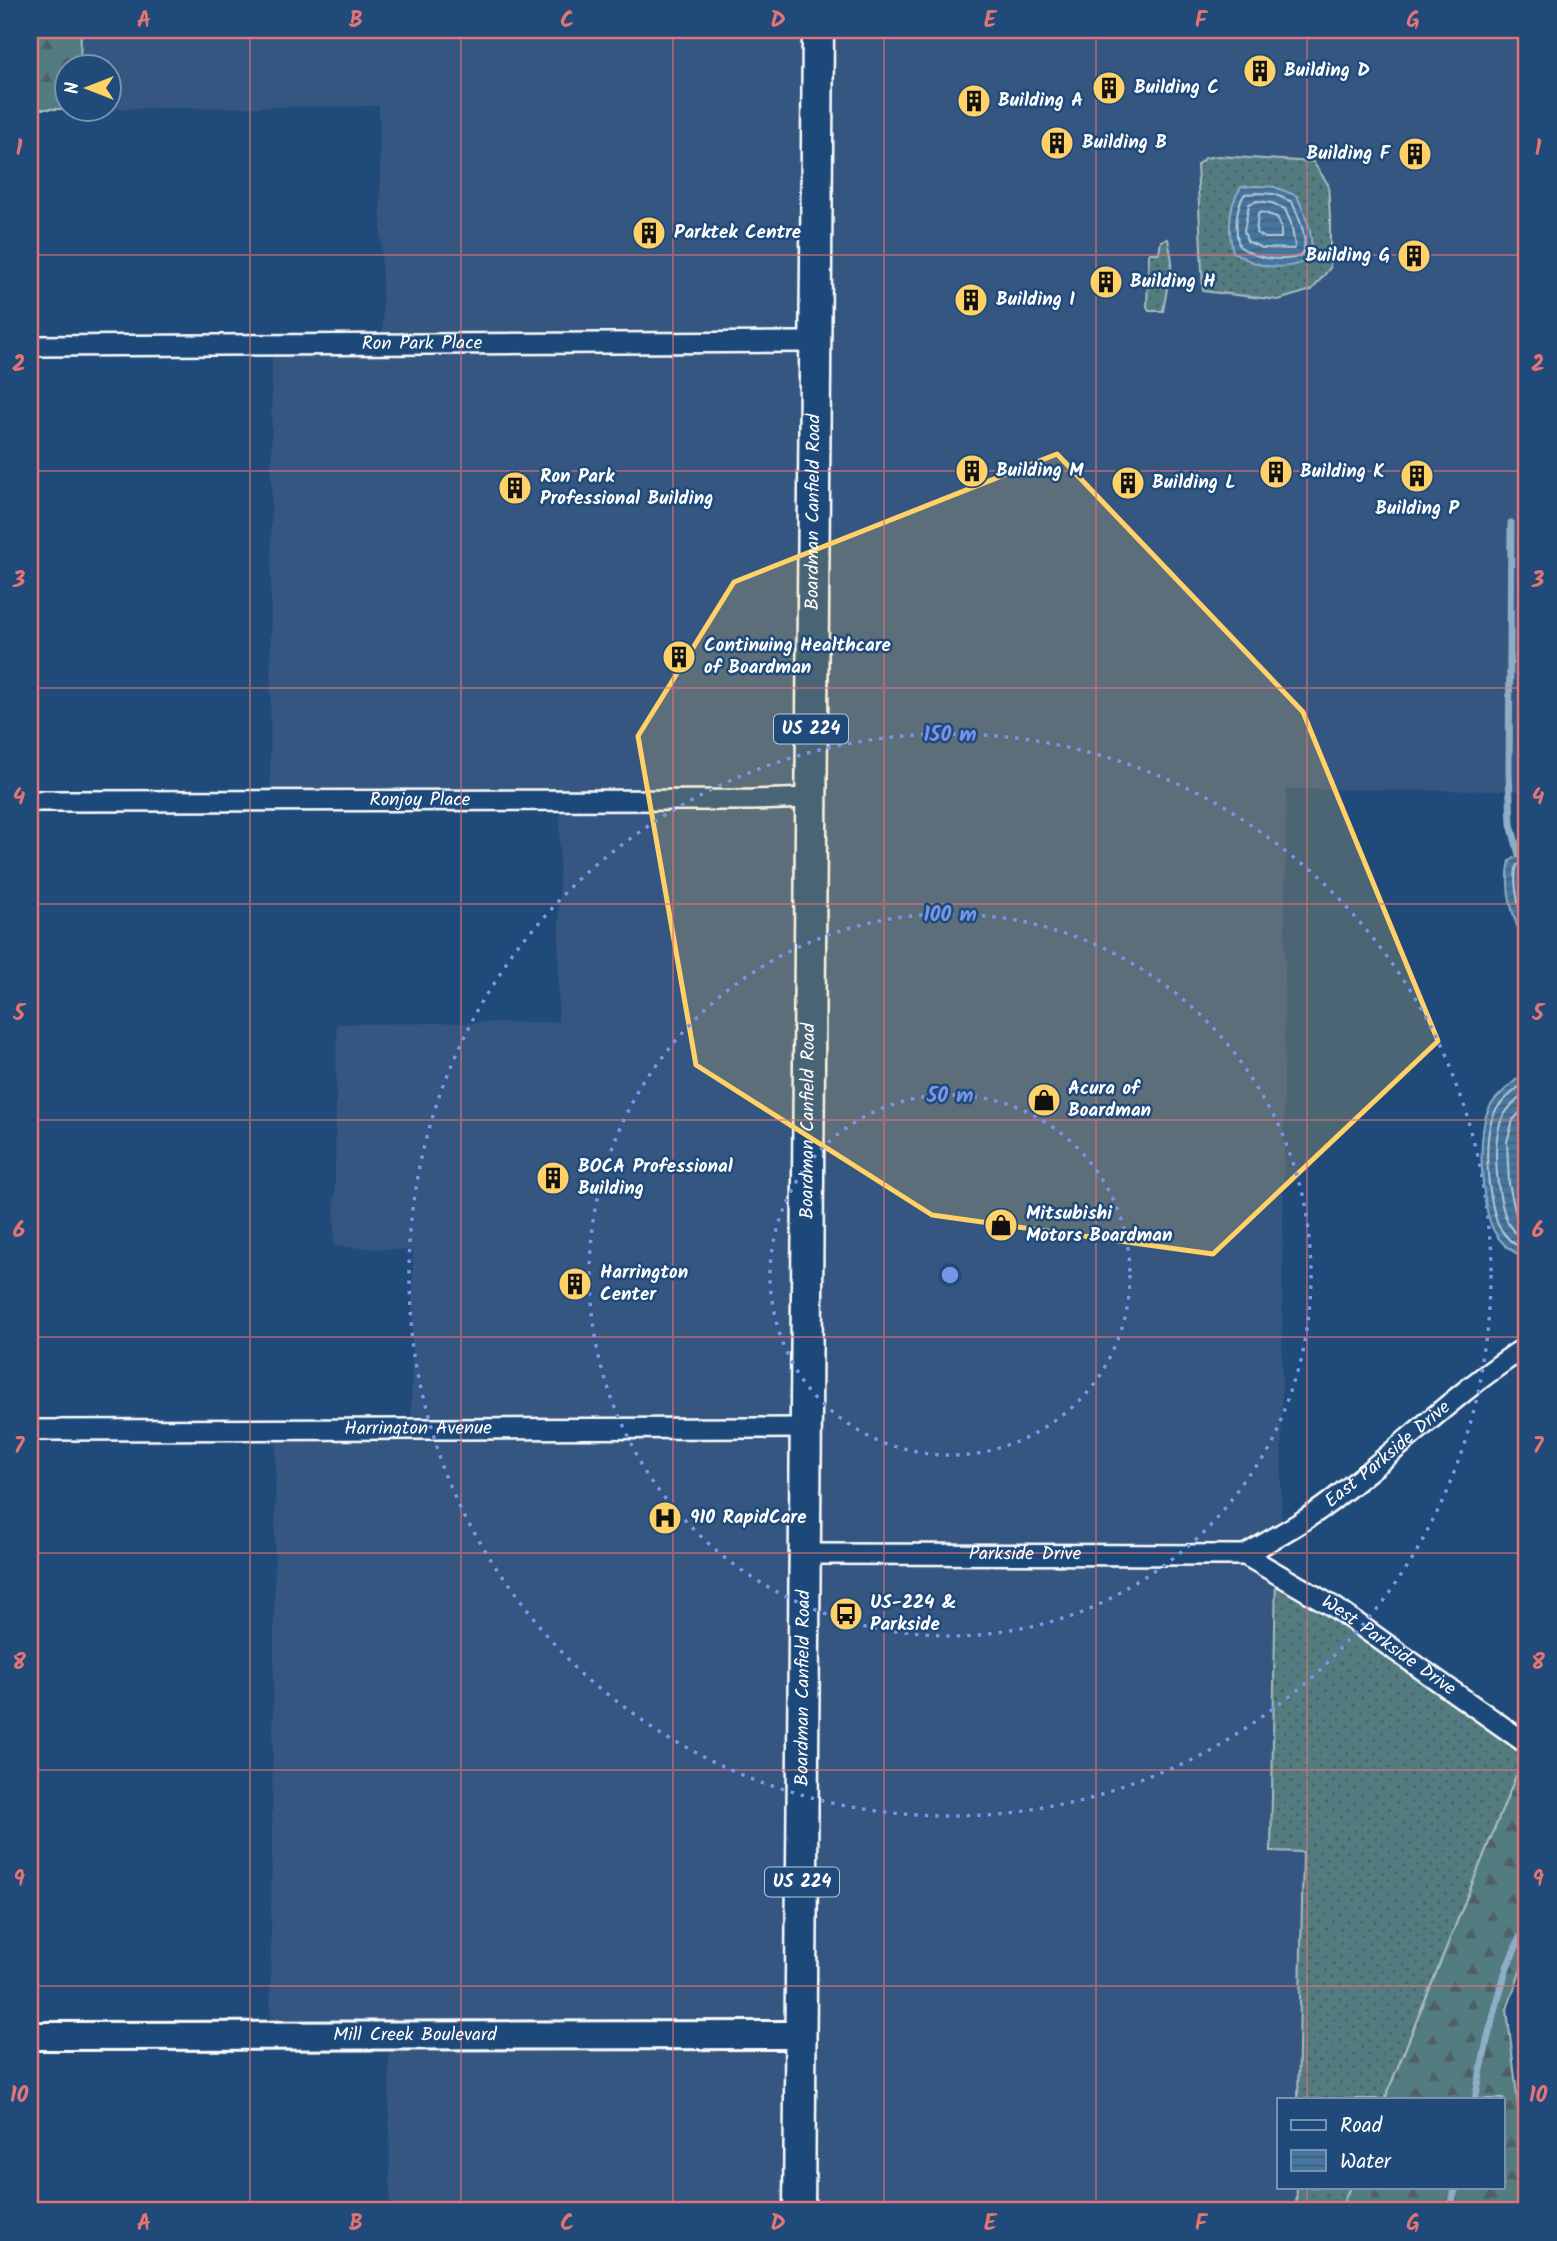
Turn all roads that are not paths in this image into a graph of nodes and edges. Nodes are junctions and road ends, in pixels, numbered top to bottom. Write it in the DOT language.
graph roads {
  1 [pos="818,30"];
  2 [pos="815,342"];
  3 [pos="30,346"];
  4 [pos="810,798"];
  5 [pos="30,801"];
  6 [pos="1527,1346"];
  7 [pos="806,1428"];
  8 [pos="30,1430"];
  9 [pos="806,1554"];
  10 [pos="1245,1555"];
  11 [pos="1527,1744"];
  12 [pos="800,2035"];
  13 [pos="30,2036"];
  14 [pos="799,2211"];
  1 -- 2 [label="main road, Boardman Canfield Road / US 224"];
  2 -- 3 [label="street, Ron Park Place"];
  2 -- 4 [label="main road, Boardman Canfield Road / US 224"];
  4 -- 5 [label="street, Ronjoy Place"];
  4 -- 7 [label="main road, Boardman Canfield Road / US 224"];
  6 -- 10 [label="street, East Parkside Drive"];
  7 -- 8 [label="street, Harrington Avenue"];
  7 -- 9 [label="main road, Boardman Canfield Road / US 224"];
  9 -- 10 [label="street, Parkside Drive"];
  9 -- 12 [label="main road, Boardman Canfield Road / US 224"];
  10 -- 11 [label="street, West Parkside Drive"];
  12 -- 13 [label="street, Mill Creek Boulevard"];
  12 -- 14 [label="main road, Boardman Canfield Road / US 224"];
}
